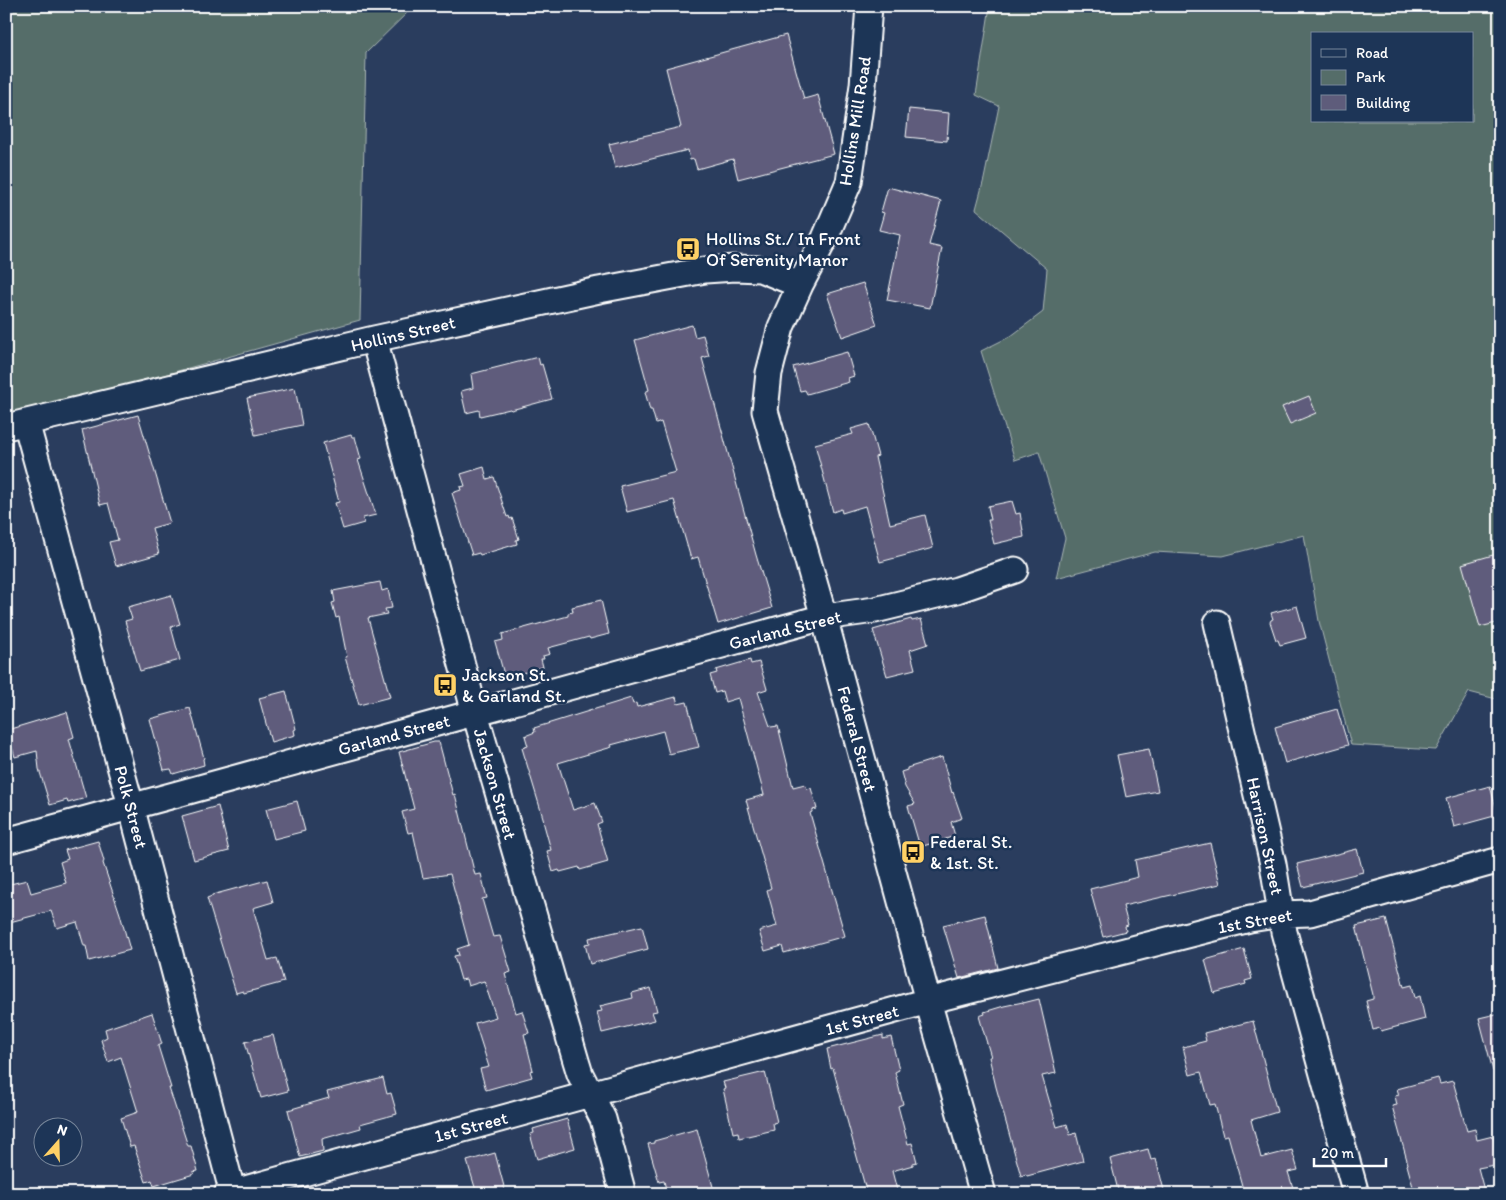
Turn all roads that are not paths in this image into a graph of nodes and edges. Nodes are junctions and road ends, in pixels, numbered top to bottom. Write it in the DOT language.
graph roads {
  1 [pos="869,6"];
  2 [pos="800,285"];
  3 [pos="374,339"];
  4 [pos="16,424"];
  5 [pos="1015,570"];
  6 [pos="824,617"];
  7 [pos="1217,623"];
  8 [pos="475,713"];
  9 [pos="131,806"];
  10 [pos="6,841"];
  11 [pos="1500,860"];
  12 [pos="1281,914"];
  13 [pos="928,1002"];
  14 [pos="590,1095"];
  15 [pos="231,1193"];
  16 [pos="623,1194"];
  17 [pos="983,1194"];
  18 [pos="1356,1194"];
  1 -- 2 [label="street, Hollins Mill Road"];
  2 -- 3 [label="street, Hollins Street"];
  2 -- 6 [label="street, Federal Street"];
  3 -- 4 [label="street, Hollins Street"];
  3 -- 8 [label="street, Jackson Street"];
  4 -- 9 [label="street, Polk Street"];
  5 -- 6 [label="street, Garland Street"];
  6 -- 8 [label="street, Garland Street"];
  6 -- 13 [label="street, Federal Street"];
  7 -- 12 [label="street, Harrison Street"];
  8 -- 9 [label="street, Garland Street"];
  8 -- 14 [label="street, Jackson Street"];
  9 -- 10 [label="street, Garland Street"];
  9 -- 15 [label="street, Polk Street"];
  11 -- 12 [label="street, 1st Street"];
  12 -- 13 [label="street, 1st Street"];
  12 -- 18 [label="street, Harrison Street"];
  13 -- 14 [label="street, 1st Street"];
  13 -- 17 [label="street, Federal Street"];
  14 -- 15 [label="street, 1st Street"];
  14 -- 16 [label="street, Jackson Street"];
}
